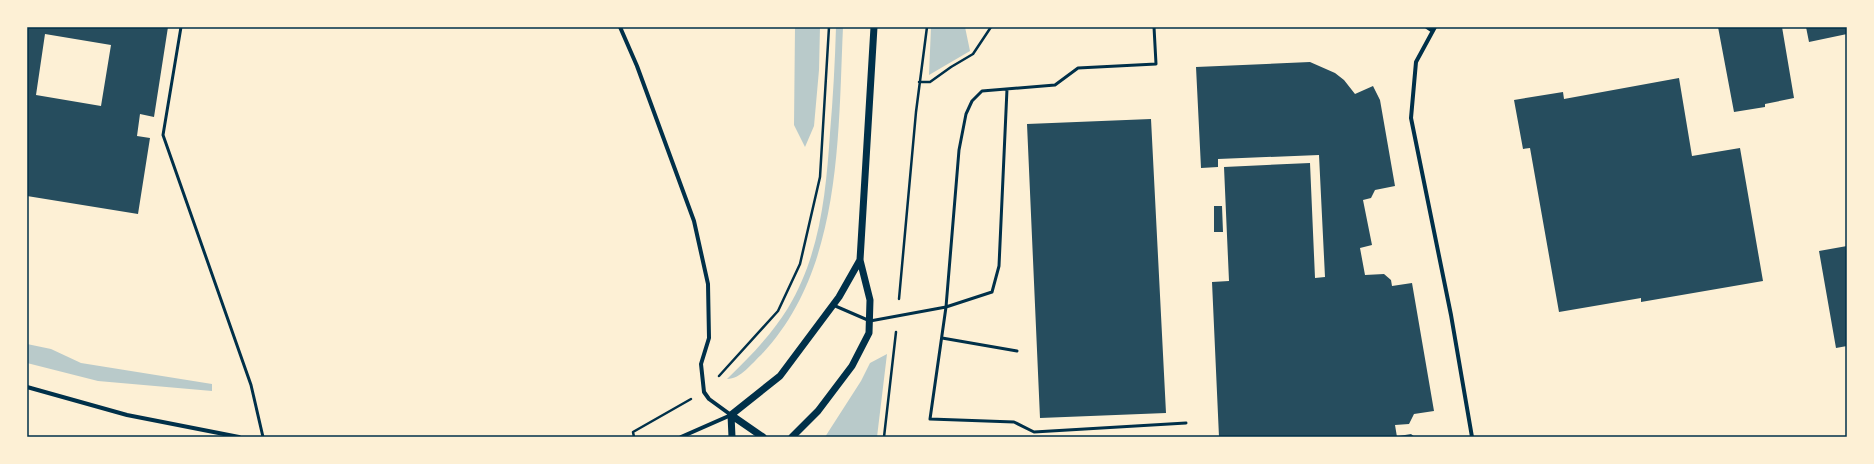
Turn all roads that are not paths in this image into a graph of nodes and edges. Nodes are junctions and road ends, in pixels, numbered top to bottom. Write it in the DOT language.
graph roads {
  1 [pos="181,27"];
  2 [pos="620,27"];
  3 [pos="874,27"];
  4 [pos="1154,27"];
  5 [pos="1427,27"];
  6 [pos="1434,29"];
  7 [pos="1007,89"];
  8 [pos="860,260"];
  9 [pos="833,305"];
  10 [pos="946,307"];
  11 [pos="870,321"];
  12 [pos="942,338"];
  13 [pos="1017,350"];
  14 [pos="27,387"];
  15 [pos="731,415"];
  16 [pos="1186,424"];
  17 [pos="239,437"];
  18 [pos="264,437"];
  19 [pos="681,437"];
  20 [pos="732,437"];
  21 [pos="763,437"];
  22 [pos="792,437"];
  23 [pos="1472,437"];
  1 -- 18 [label="lane"];
  2 -- 15 [label="street"];
  3 -- 8 [label="street"];
  4 -- 7 [label="lane"];
  5 -- 6 [label="street"];
  6 -- 23 [label="street"];
  7 -- 10 [label="lane"];
  7 -- 10 [label="lane"];
  8 -- 9 [label="street"];
  8 -- 11 [label="street"];
  9 -- 11 [label="lane"];
  9 -- 15 [label="street"];
  10 -- 11 [label="lane"];
  10 -- 12 [label="lane"];
  11 -- 22 [label="street"];
  12 -- 13 [label="lane"];
  12 -- 16 [label="lane"];
  14 -- 17 [label="street"];
  15 -- 19 [label="street"];
  15 -- 20 [label="street"];
  15 -- 21 [label="street"];
}
